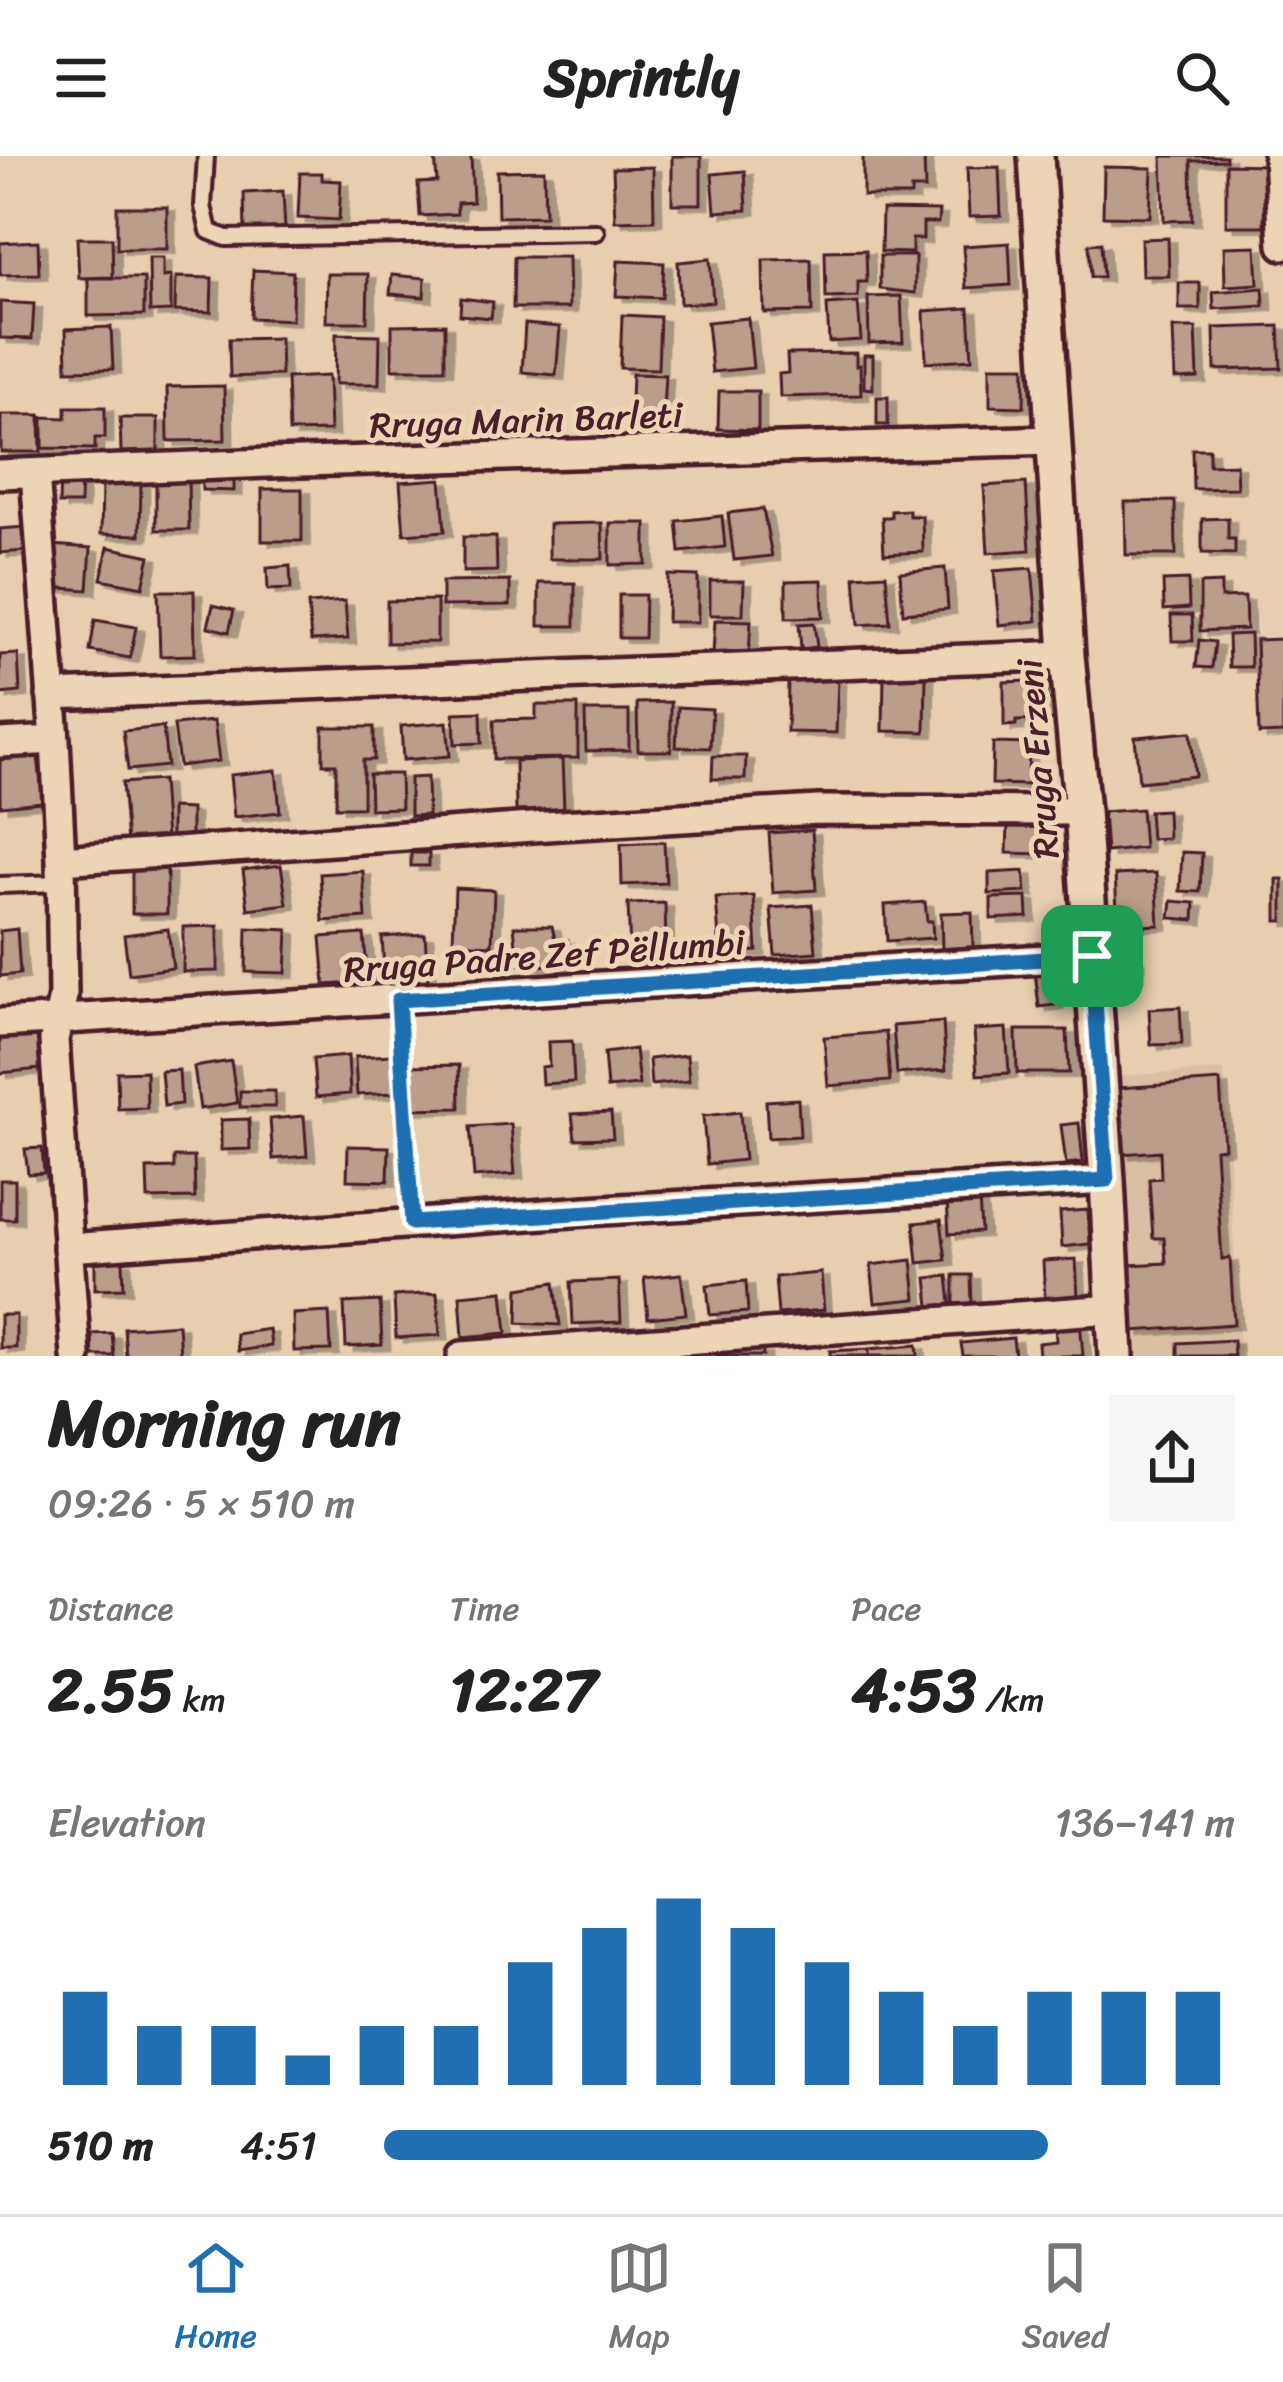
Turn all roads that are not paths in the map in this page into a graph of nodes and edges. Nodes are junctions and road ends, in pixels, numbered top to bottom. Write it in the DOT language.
graph roads {
  1 [pos="206,156"];
  2 [pos="1036,156"];
  3 [pos="1278,156"];
  4 [pos="596,232"];
  5 [pos="1283,245"];
  6 [pos="1054,440"];
  7 [pos="35,473"];
  8 [pos="0,474"];
  9 [pos="1067,655"];
  10 [pos="51,695"];
  11 [pos="55,740"];
  12 [pos="0,743"];
  13 [pos="1082,811"];
  14 [pos="61,872"];
  15 [pos="0,885"];
  16 [pos="1092,956"];
  17 [pos="58,1017"];
  18 [pos="0,1023"];
  19 [pos="1107,1180"];
  20 [pos="68,1248"];
  21 [pos="1113,1310"];
  22 [pos="76,1356"];
  23 [pos="462,1356"];
  24 [pos="1115,1356"];
  1 -- 4 [label="lane"];
  2 -- 6 [label="street, Rruga Erzeni"];
  3 -- 5 [label="street"];
  6 -- 7 [label="street, Rruga Marin Barleti"];
  6 -- 9 [label="street, Rruga Erzeni"];
  7 -- 8 [label="street, Rruga Marin Barleti"];
  7 -- 10 [label="street"];
  9 -- 10 [label="street"];
  9 -- 13 [label="street, Rruga Erzeni"];
  10 -- 11 [label="street"];
  11 -- 12 [label="street"];
  11 -- 14 [label="street"];
  13 -- 14 [label="street"];
  13 -- 16 [label="street, Rruga Erzeni"];
  14 -- 15 [label="lane"];
  14 -- 17 [label="street"];
  16 -- 17 [label="street, Rruga Padre Zef Pëllumbi"];
  16 -- 19 [label="street, Rruga Erzeni"];
  17 -- 18 [label="street, Rruga Padre Zef Pëllumbi"];
  17 -- 20 [label="street"];
  19 -- 20 [label="street"];
  19 -- 21 [label="street, Rruga Erzeni"];
  20 -- 22 [label="street"];
  21 -- 23 [label="street"];
  21 -- 24 [label="street, Rruga Erzeni"];
}
